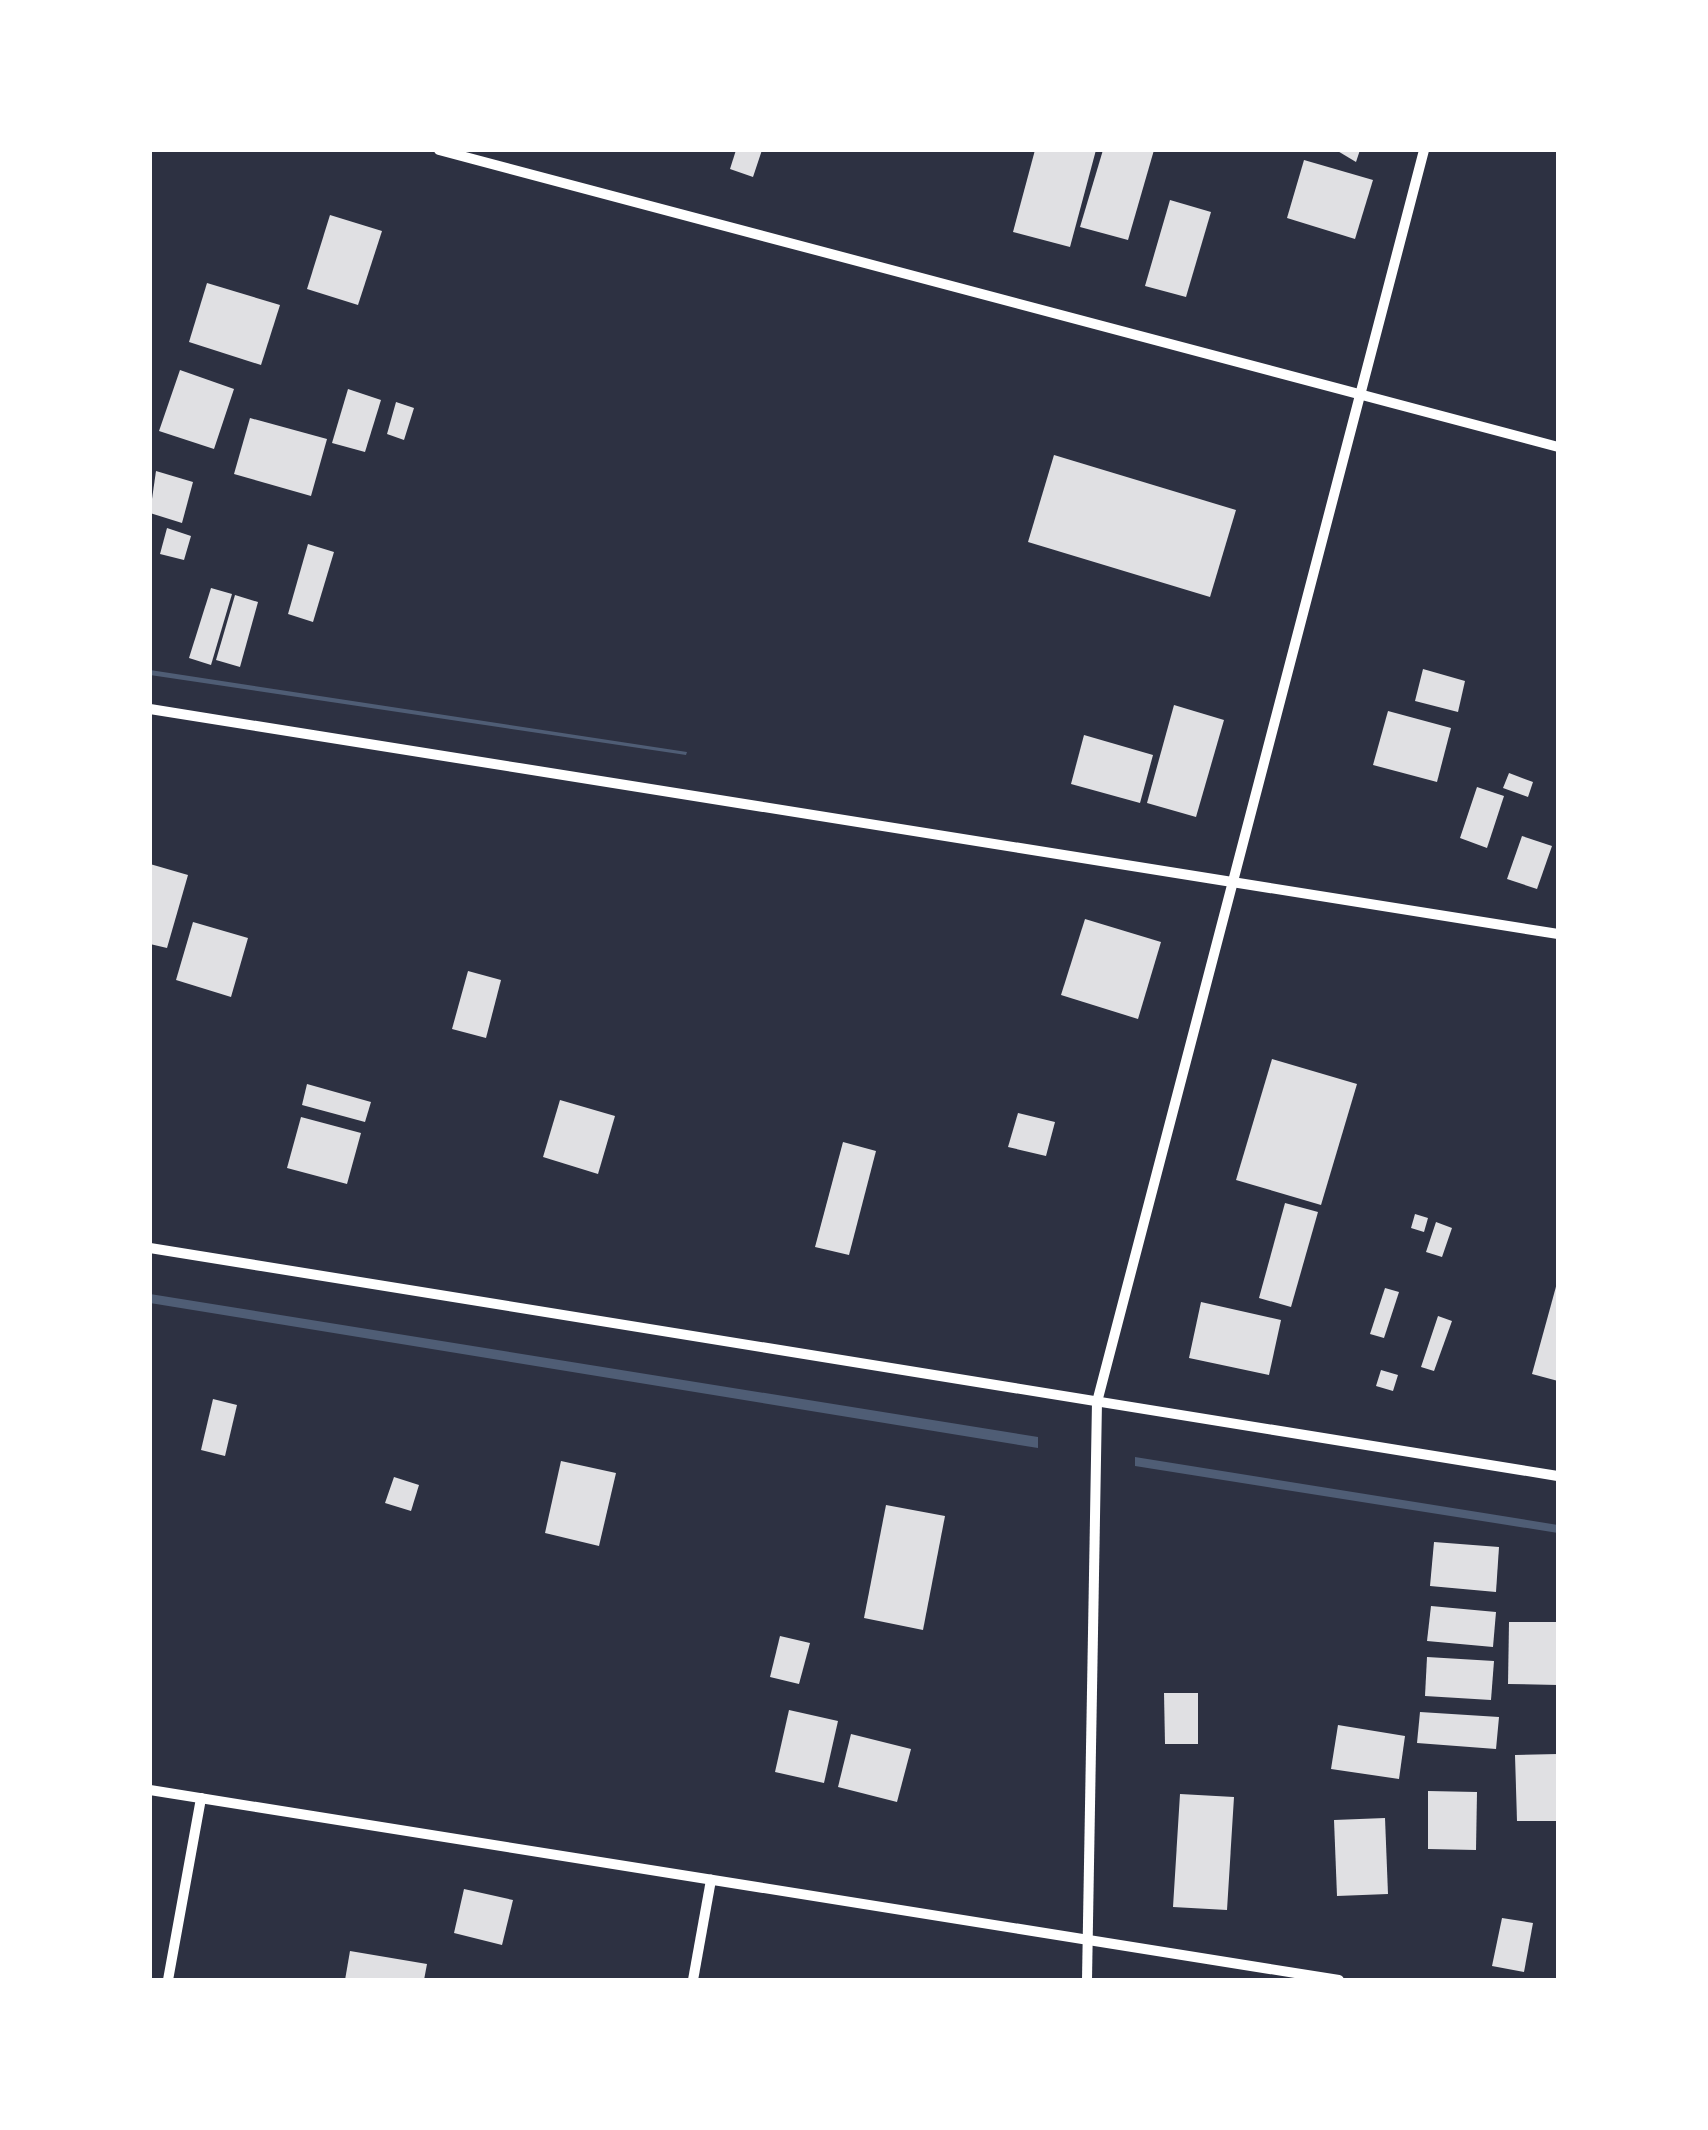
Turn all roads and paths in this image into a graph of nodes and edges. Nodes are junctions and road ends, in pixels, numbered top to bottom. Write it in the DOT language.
graph roads {
  1 [pos="439,150"];
  2 [pos="1424,150"];
  3 [pos="1360,395"];
  4 [pos="1558,447"];
  5 [pos="150,709"];
  6 [pos="1230,882"];
  7 [pos="1558,934"];
  8 [pos="150,1248"];
  9 [pos="1097,1402"];
  10 [pos="1558,1476"];
  11 [pos="150,1790"];
  12 [pos="201,1798"];
  13 [pos="711,1880"];
  14 [pos="1087,1940"];
  15 [pos="168,1980"];
  16 [pos="694,1980"];
  17 [pos="1086,1980"];
  18 [pos="1339,1980"];
  1 -- 3 [label="street"];
  2 -- 3 [label="street"];
  3 -- 4 [label="street"];
  3 -- 6 [label="street"];
  5 -- 6 [label="street"];
  6 -- 7 [label="street"];
  6 -- 9 [label="street"];
  8 -- 9 [label="street"];
  9 -- 10 [label="street"];
  9 -- 14 [label="street"];
  11 -- 12 [label="street"];
  12 -- 13 [label="street"];
  12 -- 15 [label="street"];
  13 -- 14 [label="street"];
  13 -- 16 [label="street"];
  14 -- 17 [label="street"];
  14 -- 18 [label="street"];
}
